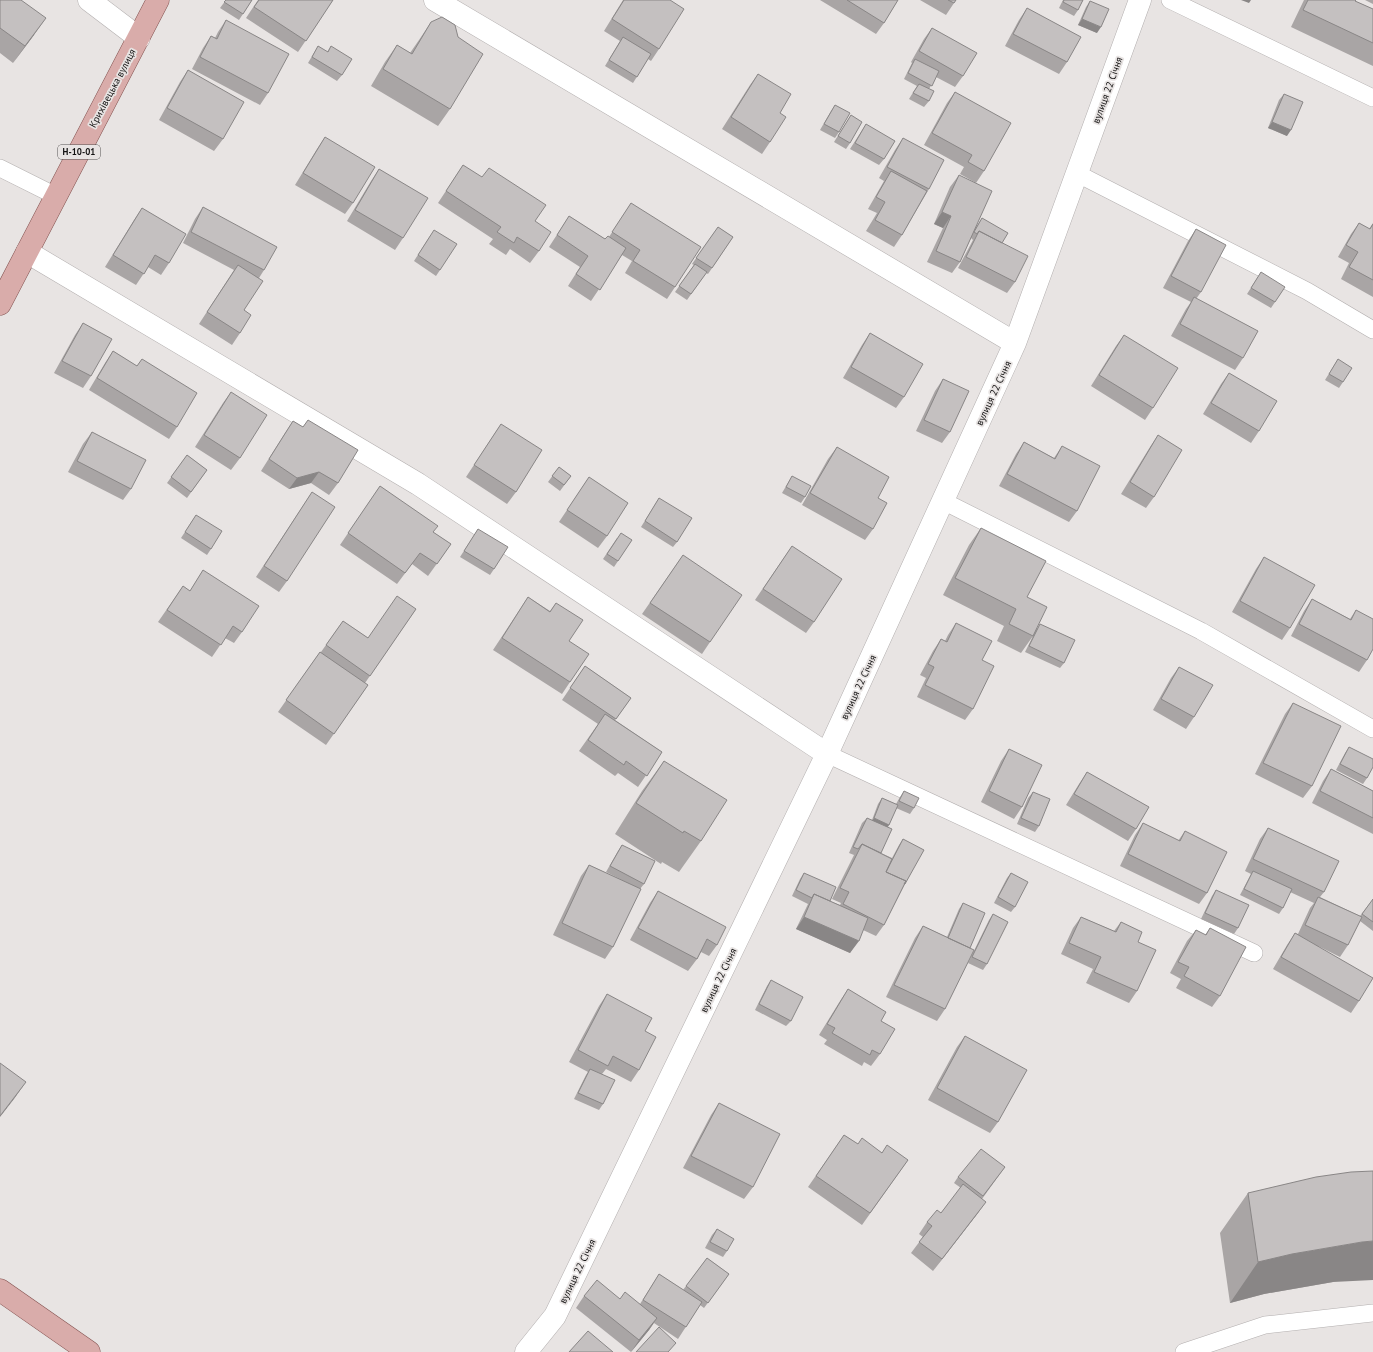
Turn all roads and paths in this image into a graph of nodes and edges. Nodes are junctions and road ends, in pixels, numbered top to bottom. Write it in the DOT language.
graph roads {
  1 [pos="89,0"];
  2 [pos="158,0"];
  3 [pos="436,0"];
  4 [pos="1140,0"];
  5 [pos="1170,0"];
  6 [pos="139,38"];
  7 [pos="1373,98"];
  8 [pos="0,168"];
  9 [pos="1076,173"];
  10 [pos="56,196"];
  11 [pos="27,252"];
  12 [pos="0,304"];
  13 [pos="1373,330"];
  14 [pos="1016,343"];
  15 [pos="943,501"];
  16 [pos="1373,729"];
  17 [pos="827,754"];
  18 [pos="1254,953"];
  19 [pos="0,1290"];
  20 [pos="1373,1313"];
  21 [pos="1190,1351"];
  22 [pos="88,1352"];
  23 [pos="526,1352"];
  1 -- 6 [label="street"];
  2 -- 6 [label="main road, Крихівецька вулиця / Н-10-01"];
  3 -- 14 [label="street"];
  4 -- 9 [label="street, вулиця 22 Січня"];
  5 -- 7 [label="lane"];
  6 -- 10 [label="main road, Крихівецька вулиця / Н-10-01"];
  8 -- 10 [label="lane"];
  9 -- 13 [label="lane"];
  9 -- 14 [label="street, вулиця 22 Січня"];
  10 -- 11 [label="main road, Крихівецька вулиця / Н-10-01"];
  11 -- 12 [label="main road, Крихівецька вулиця / Н-10-01"];
  11 -- 17 [label="street"];
  14 -- 15 [label="street, вулиця 22 Січня"];
  15 -- 16 [label="lane"];
  15 -- 17 [label="street, вулиця 22 Січня"];
  17 -- 18 [label="lane"];
  17 -- 23 [label="street, вулиця 22 Січня"];
  19 -- 22 [label="main road"];
  20 -- 21 [label="lane"];
}
